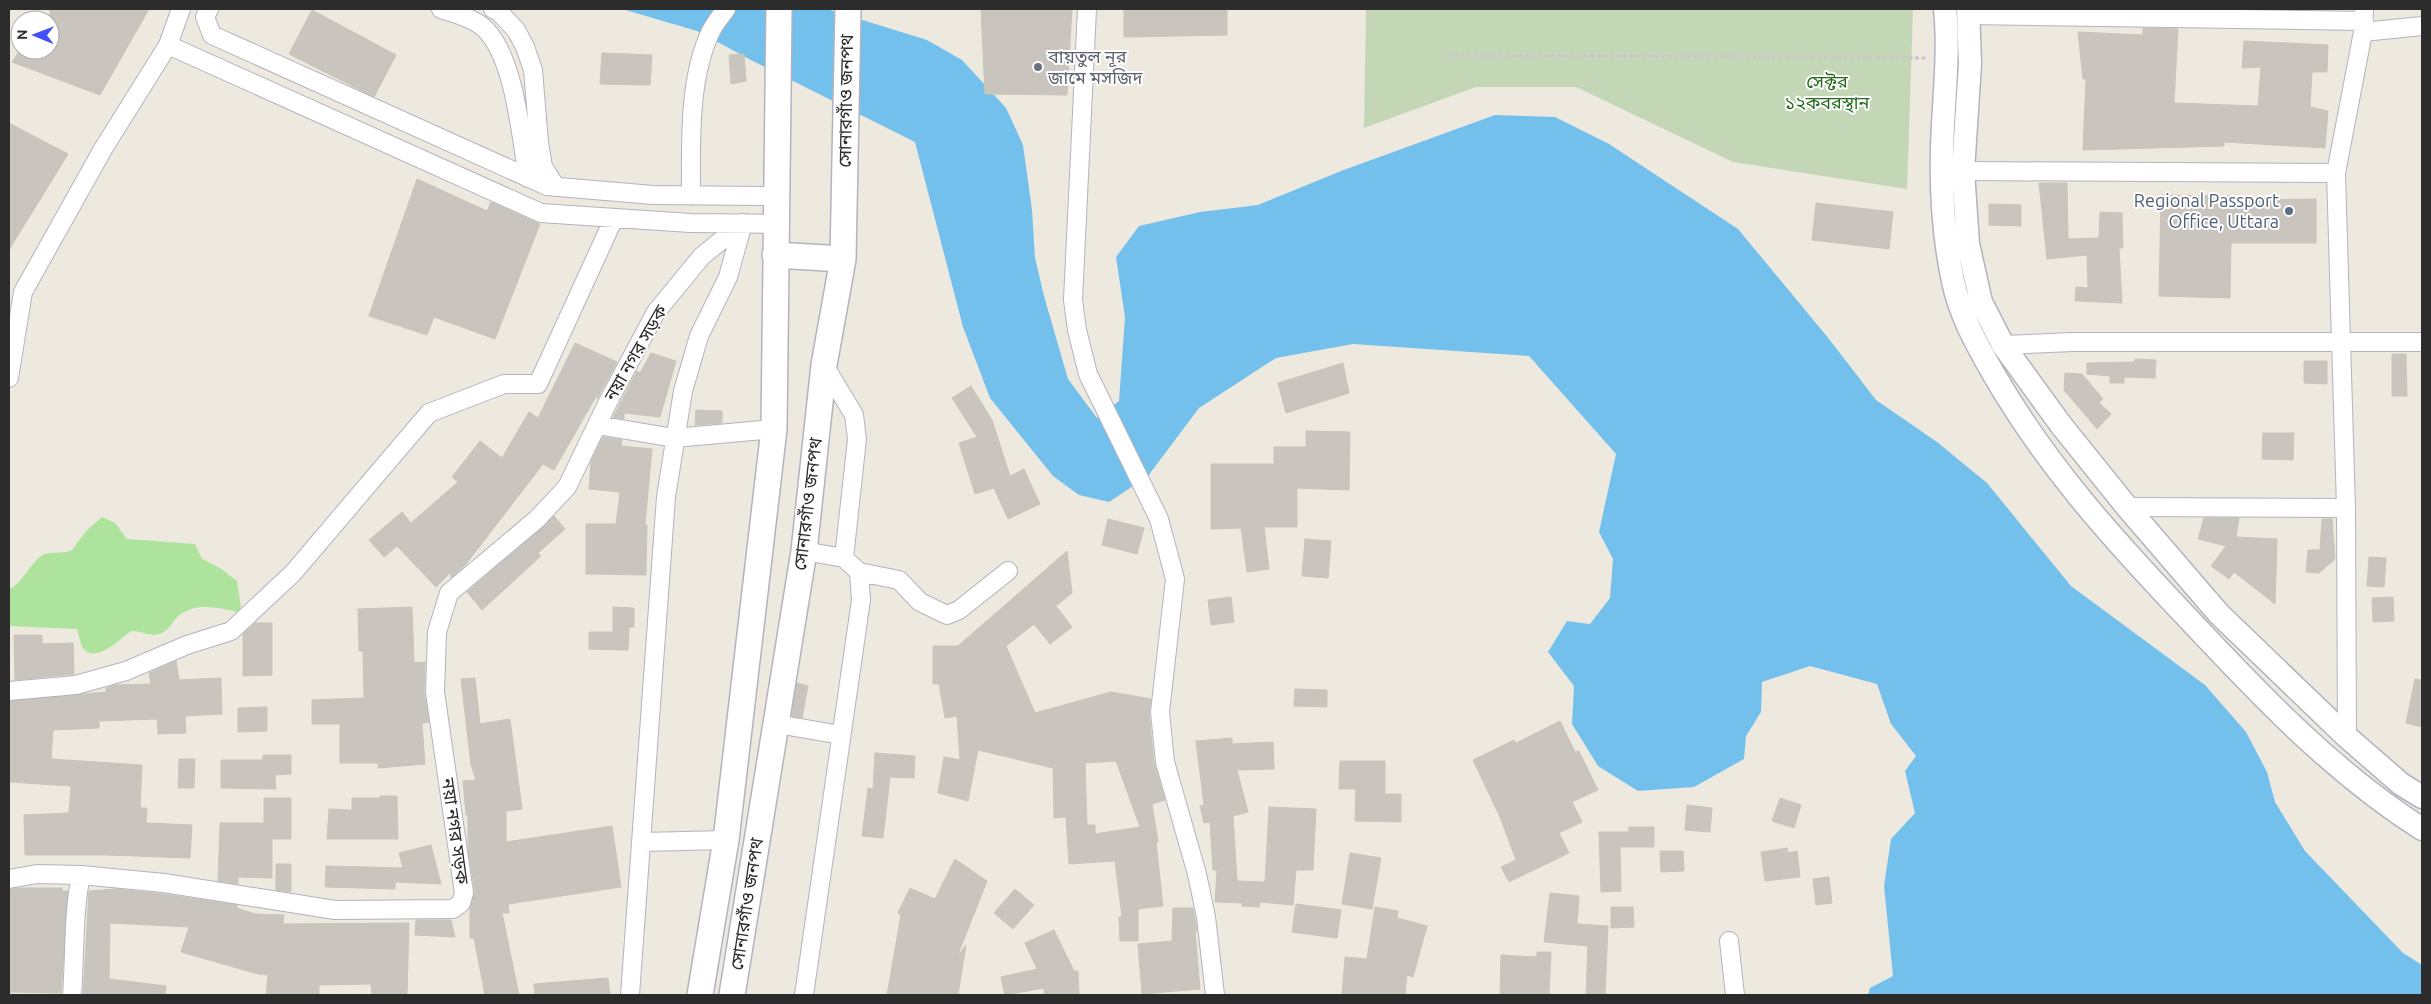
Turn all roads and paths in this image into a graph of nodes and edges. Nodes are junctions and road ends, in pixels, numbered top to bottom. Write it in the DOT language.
graph roads {
  1 [pos="181,9"];
  2 [pos="209,9"];
  3 [pos="441,9"];
  4 [pos="493,9"];
  5 [pos="726,9"];
  6 [pos="780,9"];
  7 [pos="848,9"];
  8 [pos="1087,9"];
  9 [pos="1945,9"];
  10 [pos="1979,12"];
  11 [pos="2132,13"];
  12 [pos="2254,14"];
  13 [pos="2364,21"];
  14 [pos="2422,26"];
  15 [pos="168,45"];
  16 [pos="1447,55"];
  17 [pos="1946,58"];
  18 [pos="1962,171"];
  19 [pos="2336,173"];
  20 [pos="528,178"];
  21 [pos="556,187"];
  22 [pos="691,196"];
  23 [pos="776,196"];
  24 [pos="614,218"];
  25 [pos="743,223"];
  26 [pos="775,224"];
  27 [pos="775,256"];
  28 [pos="843,259"];
  29 [pos="2340,340"];
  30 [pos="2422,342"];
  31 [pos="2002,345"];
  32 [pos="824,365"];
  33 [pos="9,378"];
  34 [pos="597,425"];
  35 [pos="774,429"];
  36 [pos="674,438"];
  37 [pos="2127,507"];
  38 [pos="2346,508"];
  39 [pos="804,550"];
  40 [pos="844,558"];
  41 [pos="1008,570"];
  42 [pos="859,572"];
  43 [pos="9,691"];
  44 [pos="777,724"];
  45 [pos="841,735"];
  46 [pos="2347,737"];
  47 [pos="2422,797"];
  48 [pos="2422,829"];
  49 [pos="726,840"];
  50 [pos="642,842"];
  51 [pos="81,875"];
  52 [pos="9,879"];
  53 [pos="1729,941"];
  54 [pos="72,995"];
  55 [pos="630,995"];
  56 [pos="700,995"];
  57 [pos="732,995"];
  58 [pos="804,995"];
  59 [pos="1215,995"];
  60 [pos="1735,995"];
  1 -- 15 [label="street"];
  2 -- 20 [label="street"];
  3 -- 20 [label="street"];
  4 -- 21 [label="street"];
  5 -- 22 [label="street"];
  6 -- 23 [label="main road, সোনারগাঁও জনপথ"];
  7 -- 28 [label="main road, সোনারগাঁও জনপথ"];
  8 -- 59 [label="street"];
  9 -- 17 [label="street"];
  10 -- 11 [label="street"];
  10 -- 18 [label="street"];
  11 -- 12 [label="street"];
  12 -- 13 [label="street"];
  13 -- 14 [label="street"];
  13 -- 19 [label="street"];
  15 -- 24 [label="street"];
  15 -- 33 [label="street"];
  16 -- 17 [label="path"];
  17 -- 48 [label="street"];
  18 -- 19 [label="street"];
  18 -- 31 [label="street"];
  19 -- 29 [label="street"];
  20 -- 21 [label="street"];
  21 -- 22 [label="street"];
  22 -- 23 [label="street"];
  23 -- 26 [label="main road, সোনারগাঁও জনপথ"];
  24 -- 25 [label="street"];
  24 -- 43 [label="street"];
  25 -- 26 [label="street"];
  25 -- 34 [label="street, নয়া নগর সড়ক"];
  25 -- 36 [label="street"];
  26 -- 27 [label="main road, সোনারগাঁও জনপথ"];
  27 -- 28 [label="main road"];
  27 -- 35 [label="main road, সোনারগাঁও জনপথ"];
  28 -- 32 [label="main road, সোনারগাঁও জনপথ"];
  29 -- 30 [label="street"];
  29 -- 31 [label="street"];
  29 -- 38 [label="street"];
  31 -- 37 [label="street"];
  32 -- 39 [label="main road, সোনারগাঁও জনপথ"];
  32 -- 40 [label="street"];
  34 -- 36 [label="street, নয়া নগর সড়ক"];
  34 -- 51 [label="street, নয়া নগর সড়ক"];
  35 -- 36 [label="street, নয়া নগর সড়ক"];
  35 -- 49 [label="main road, সোনারগাঁও জনপথ"];
  36 -- 50 [label="street"];
  37 -- 38 [label="street"];
  37 -- 46 [label="street"];
  38 -- 46 [label="street"];
  39 -- 40 [label="street"];
  39 -- 44 [label="main road, সোনারগাঁও জনপথ"];
  40 -- 42 [label="street"];
  41 -- 42 [label="street"];
  42 -- 45 [label="street"];
  44 -- 45 [label="street"];
  44 -- 57 [label="main road, সোনারগাঁও জনপথ"];
  45 -- 58 [label="street"];
  46 -- 47 [label="street"];
  49 -- 50 [label="street"];
  49 -- 56 [label="main road, সোনারগাঁও জনপথ"];
  50 -- 55 [label="street"];
  51 -- 52 [label="street, নয়া নগর সড়ক"];
  51 -- 54 [label="street"];
  53 -- 60 [label="street"];
}
